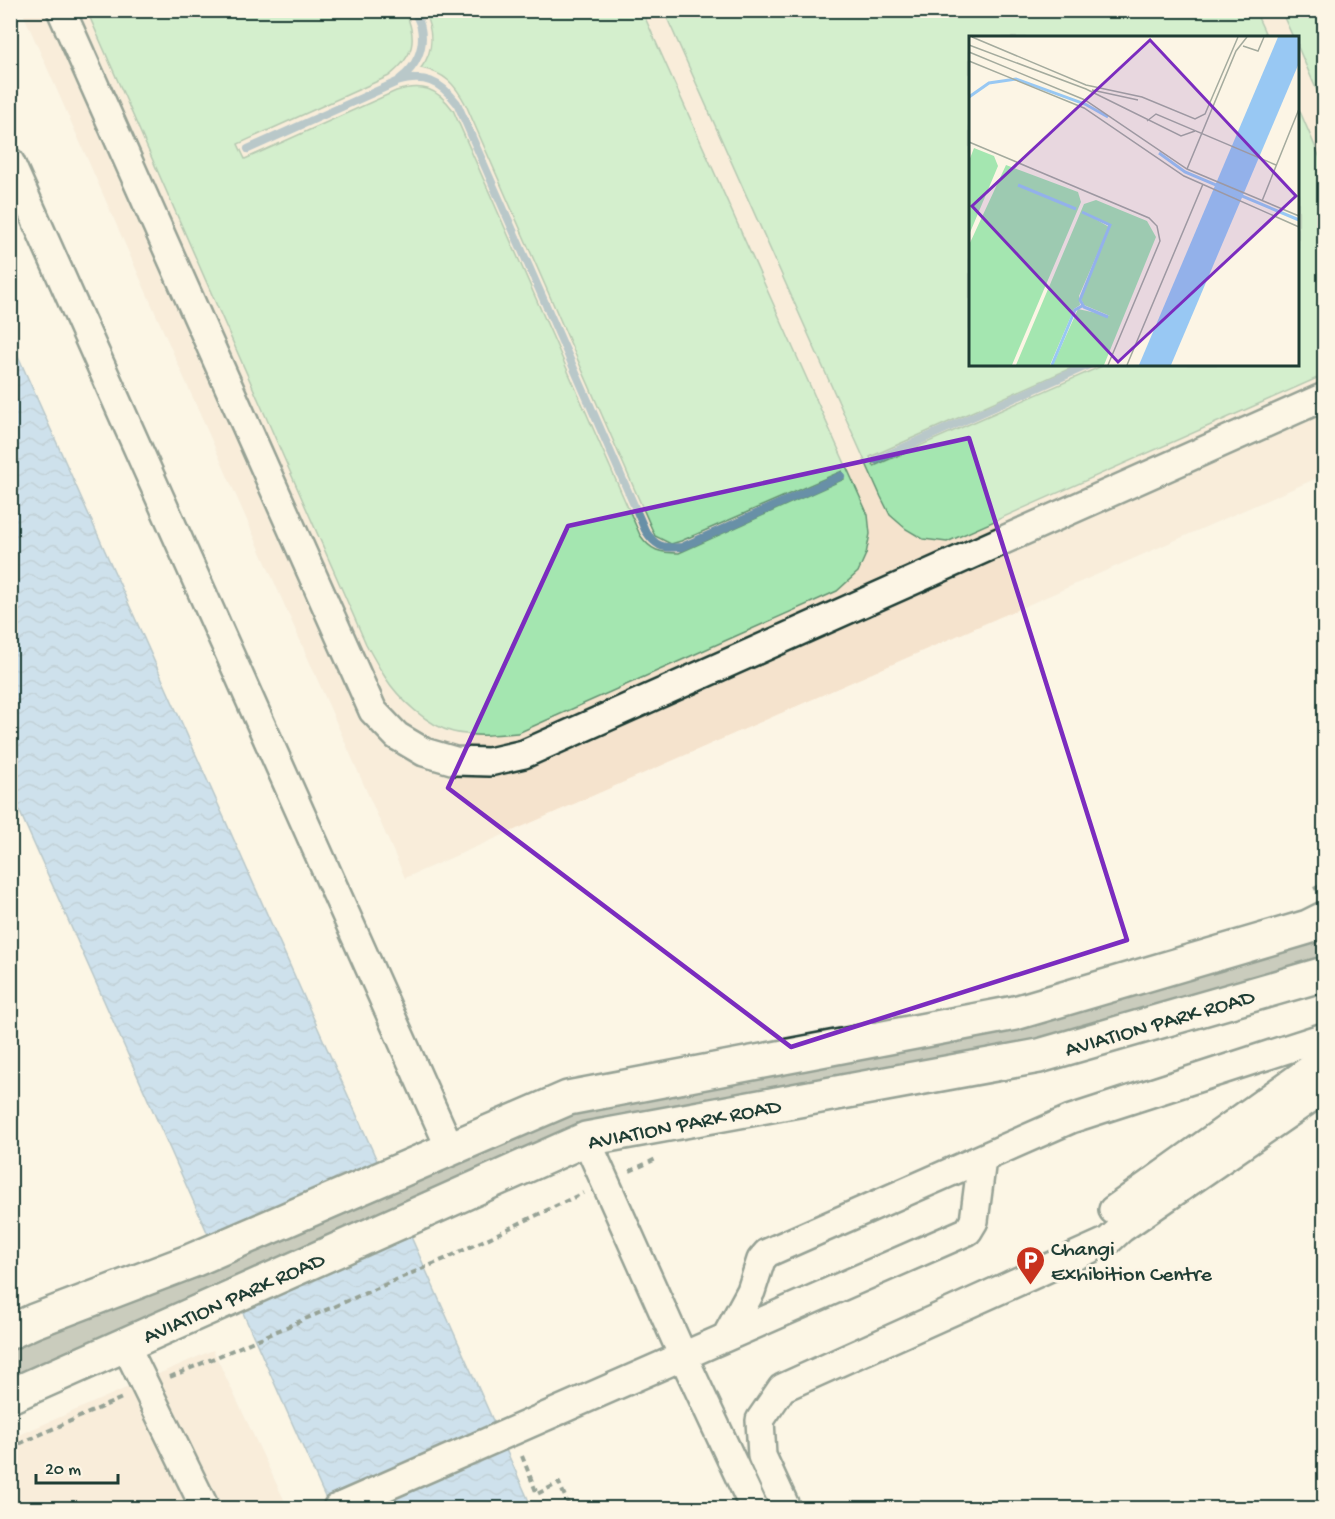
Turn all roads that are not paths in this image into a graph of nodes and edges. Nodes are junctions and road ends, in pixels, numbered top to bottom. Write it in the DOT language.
graph roads {
  1 [pos="61,10"];
  2 [pos="10,162"];
  3 [pos="1324,397"];
  4 [pos="1324,919"];
  5 [pos="1324,974"];
  6 [pos="1324,1037"];
  7 [pos="1324,1059"];
  8 [pos="1324,1089"];
  9 [pos="586,1139"];
  10 [pos="450,1148"];
  11 [pos="982,1159"];
  12 [pos="1113,1210"];
  13 [pos="10,1332"];
  14 [pos="726,1336"];
  15 [pos="125,1344"];
  16 [pos="683,1356"];
  17 [pos="10,1396"];
  18 [pos="205,1509"];
  19 [pos="337,1509"];
  20 [pos="754,1509"];
  21 [pos="786,1509"];
  1 -- 3 [label="lane"];
  2 -- 10 [label="lane"];
  4 -- 10 [label="main road, AVIATION PARK ROAD"];
  5 -- 9 [label="main road, AVIATION PARK ROAD"];
  6 -- 11 [label="lane"];
  7 -- 12 [label="lane"];
  8 -- 21 [label="lane"];
  9 -- 15 [label="main road, AVIATION PARK ROAD"];
  9 -- 16 [label="lane"];
  10 -- 13 [label="main road, AVIATION PARK ROAD"];
  11 -- 14 [label="lane"];
  11 -- 14 [label="lane"];
  14 -- 16 [label="lane"];
  15 -- 17 [label="main road, AVIATION PARK ROAD"];
  15 -- 18 [label="lane"];
  16 -- 19 [label="lane"];
  16 -- 20 [label="lane"];
}
